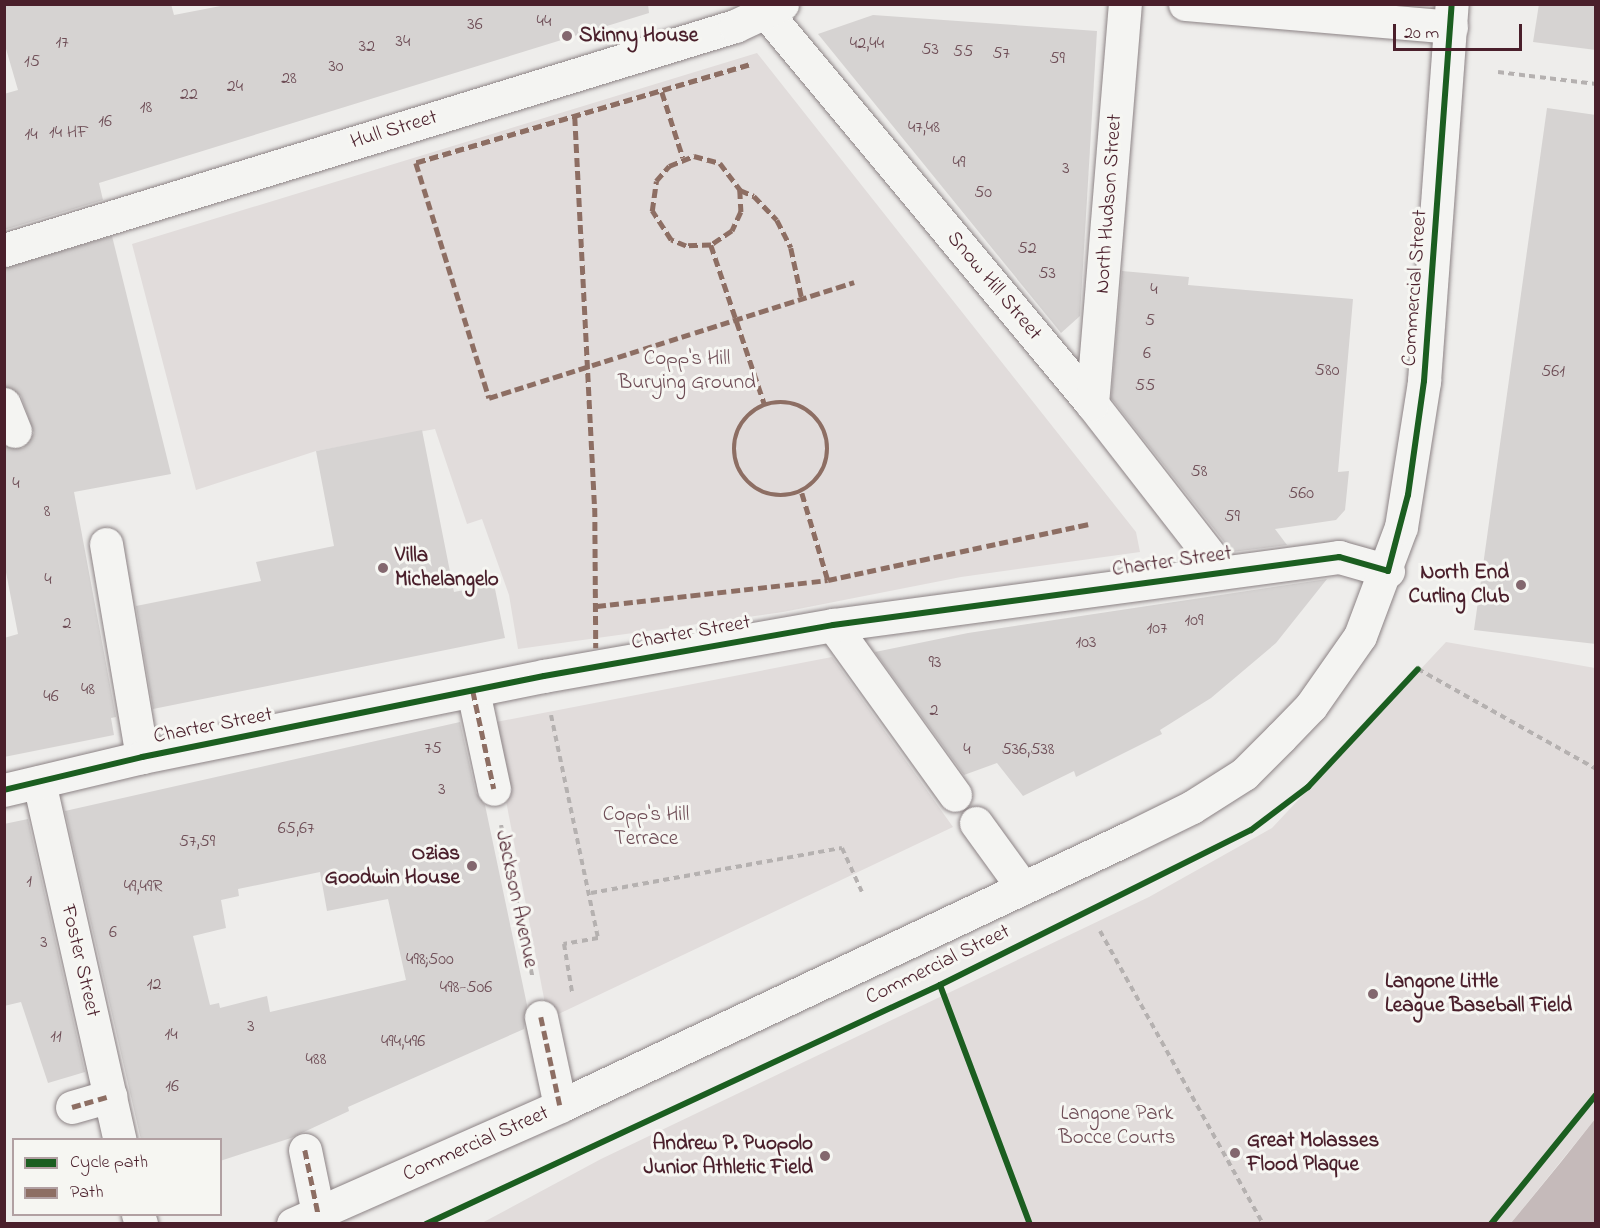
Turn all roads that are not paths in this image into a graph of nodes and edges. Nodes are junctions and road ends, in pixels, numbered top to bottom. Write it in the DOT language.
graph roads {
  1 [pos="1125,4"];
  2 [pos="1185,4"];
  3 [pos="769,7"];
  4 [pos="1451,16"];
  5 [pos="4,250"];
  6 [pos="1092,404"];
  7 [pos="106,544"];
  8 [pos="1388,571"];
  9 [pos="1223,572"];
  10 [pos="833,625"];
  11 [pos="473,691"];
  12 [pos="142,757"];
  13 [pos="39,782"];
  14 [pos="494,789"];
  15 [pos="4,790"];
  16 [pos="955,795"];
  17 [pos="976,823"];
  18 [pos="1023,888"];
  19 [pos="541,1017"];
  20 [pos="110,1096"];
  21 [pos="72,1107"];
  22 [pos="560,1107"];
  23 [pos="120,1138"];
  24 [pos="304,1150"];
  25 [pos="305,1218"];
  1 -- 6 [label="street, North Hudson Street"];
  2 -- 4 [label="street"];
  3 -- 5 [label="street, Hull Street"];
  3 -- 6 [label="street, Snow Hill Street"];
  4 -- 8 [label="street, Commercial Street"];
  6 -- 9 [label="street, Snow Hill Street"];
  7 -- 12 [label="street"];
  8 -- 9 [label="street, Charter Street"];
  8 -- 18 [label="street, Commercial Street"];
  9 -- 10 [label="street, Charter Street"];
  10 -- 11 [label="street, Charter Street"];
  10 -- 16 [label="street"];
  11 -- 12 [label="street, Charter Street"];
  11 -- 14 [label="street"];
  12 -- 13 [label="street, Charter Street"];
  13 -- 15 [label="street, Charter Street"];
  13 -- 20 [label="street, Foster Street"];
  17 -- 18 [label="street"];
  18 -- 22 [label="street, Commercial Street"];
  19 -- 22 [label="street"];
  20 -- 21 [label="street"];
  20 -- 23 [label="street, Foster Street"];
  22 -- 25 [label="street, Commercial Street"];
  24 -- 25 [label="street"];
}
